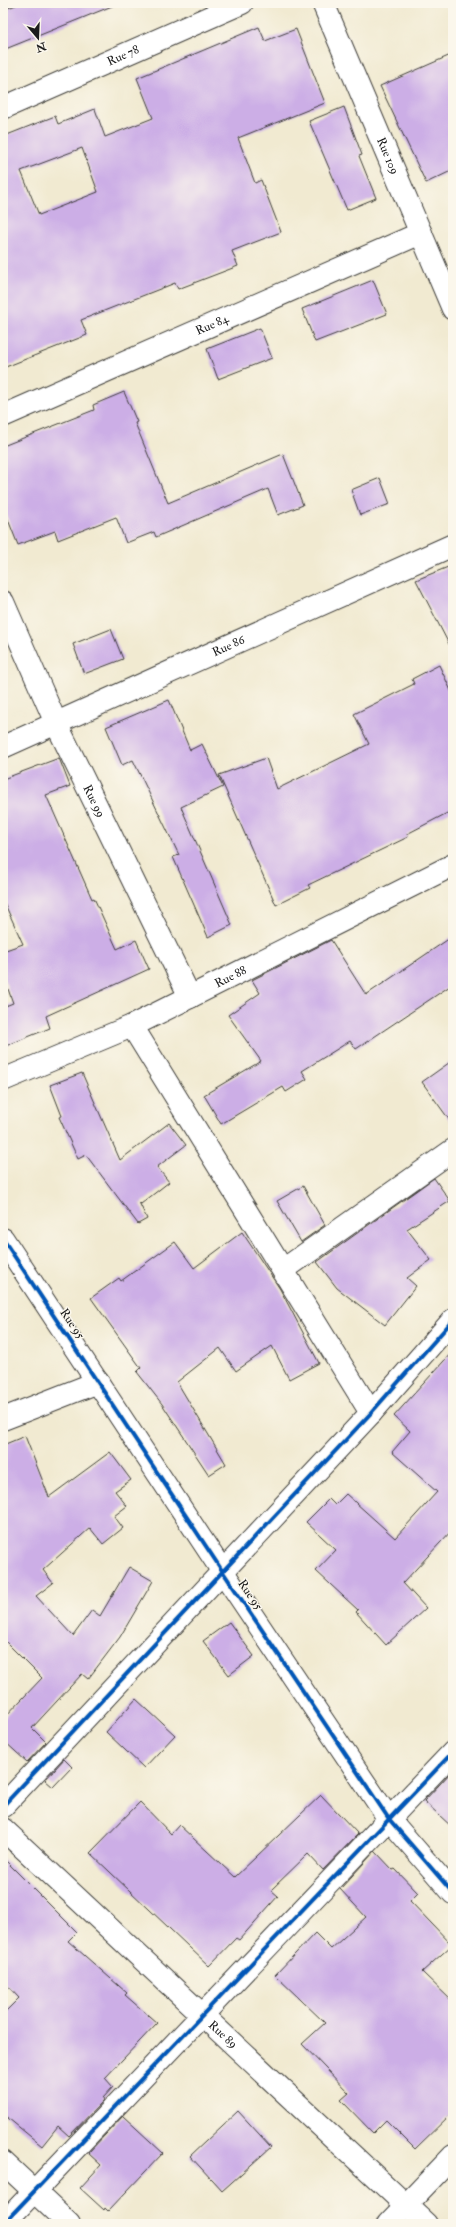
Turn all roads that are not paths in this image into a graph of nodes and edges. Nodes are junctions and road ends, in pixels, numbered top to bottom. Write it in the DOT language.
graph roads {
  1 [pos="242,3"];
  2 [pos="323,3"];
  3 [pos="3,108"];
  4 [pos="421,233"];
  5 [pos="453,309"];
  6 [pos="3,416"];
  7 [pos="453,545"];
  8 [pos="3,602"];
  9 [pos="56,723"];
  10 [pos="3,746"];
  11 [pos="453,864"];
  12 [pos="190,997"];
  13 [pos="132,1026"];
  14 [pos="3,1080"];
  15 [pos="453,1150"];
  16 [pos="3,1239"];
  17 [pos="283,1270"];
  18 [pos="453,1320"];
  19 [pos="98,1382"];
  20 [pos="372,1413"];
  21 [pos="3,1419"];
  22 [pos="223,1572"];
  23 [pos="453,1752"];
  24 [pos="3,1806"];
  25 [pos="389,1819"];
  26 [pos="3,1829"];
  27 [pos="453,1893"];
  28 [pos="203,2014"];
  29 [pos="453,2156"];
  30 [pos="3,2162"];
  31 [pos="34,2191"];
  32 [pos="406,2204"];
  33 [pos="3,2224"];
  34 [pos="70,2224"];
  35 [pos="388,2224"];
  36 [pos="426,2224"];
  1 -- 3 [label="street, Rue 78"];
  2 -- 4 [label="street, Rue 109"];
  4 -- 5 [label="street, Rue 109"];
  4 -- 6 [label="street, Rue 84"];
  7 -- 9 [label="street, Rue 86"];
  8 -- 9 [label="street, Rue 99"];
  9 -- 10 [label="street, Rue 86"];
  9 -- 12 [label="street, Rue 99"];
  11 -- 12 [label="street, Rue 88"];
  12 -- 13 [label="street, Rue 88"];
  13 -- 14 [label="street, Rue 88"];
  13 -- 17 [label="street"];
  15 -- 17 [label="street"];
  16 -- 19 [label="street, Rue 95"];
  17 -- 20 [label="street"];
  18 -- 20 [label="street"];
  19 -- 21 [label="street"];
  19 -- 22 [label="street, Rue 95"];
  20 -- 22 [label="street"];
  22 -- 24 [label="street"];
  22 -- 25 [label="street, Rue 95"];
  23 -- 25 [label="street"];
  25 -- 27 [label="street, Rue 95"];
  25 -- 28 [label="street"];
  26 -- 28 [label="street, Rue 89"];
  28 -- 31 [label="street"];
  28 -- 32 [label="street, Rue 89"];
  29 -- 32 [label="street"];
  30 -- 31 [label="street"];
  31 -- 33 [label="street"];
  31 -- 34 [label="street"];
  32 -- 35 [label="street"];
  32 -- 36 [label="street, Rue 89"];
}
